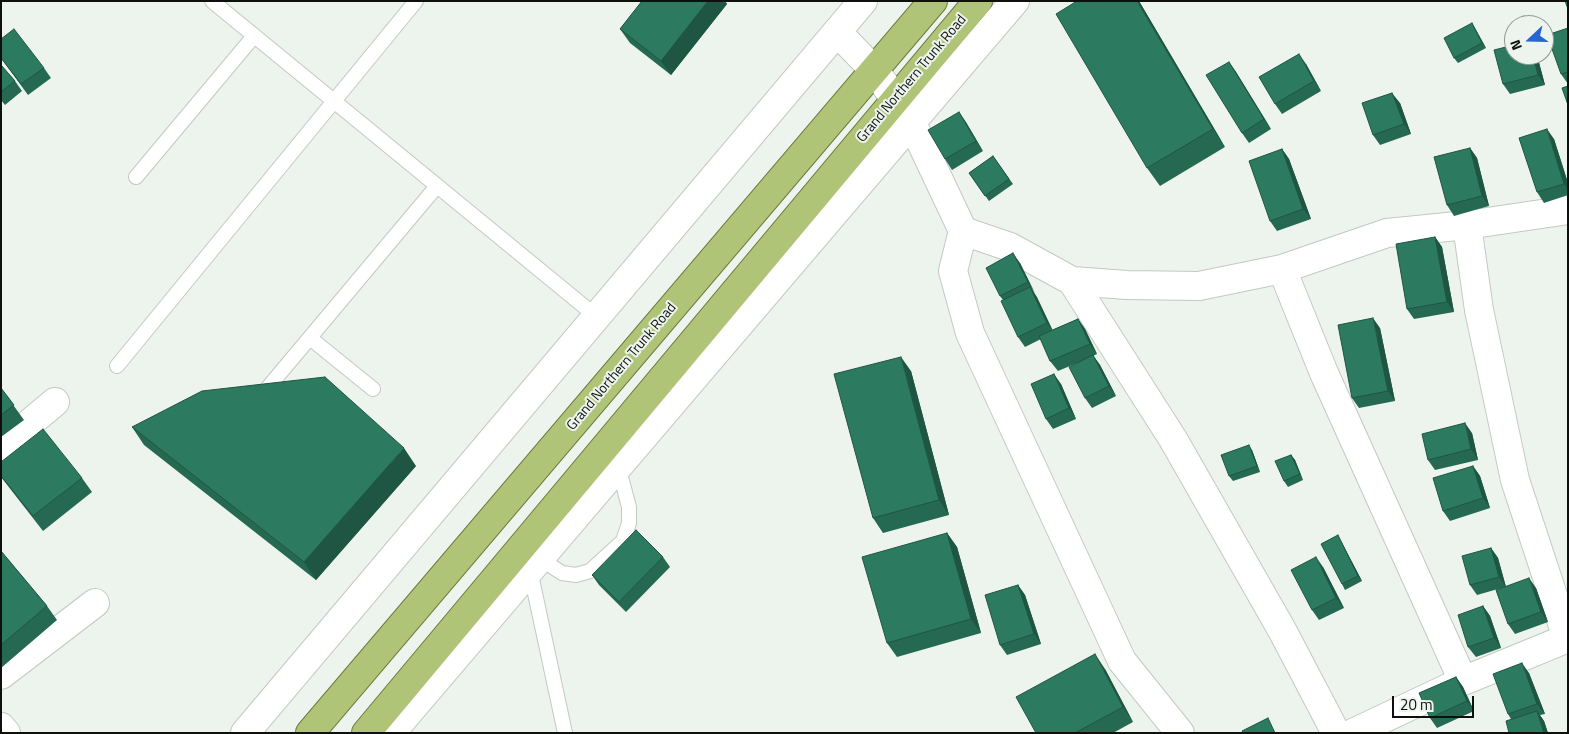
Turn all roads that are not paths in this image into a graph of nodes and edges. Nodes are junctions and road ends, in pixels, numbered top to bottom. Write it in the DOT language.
graph roads {
  1 [pos="212,1"];
  2 [pos="416,1"];
  3 [pos="863,1"];
  4 [pos="933,1"];
  5 [pos="978,1"];
  6 [pos="1015,1"];
  7 [pos="837,32"];
  8 [pos="254,36"];
  9 [pos="875,71"];
  10 [pos="895,99"];
  11 [pos="333,100"];
  12 [pos="911,121"];
  13 [pos="136,177"];
  14 [pos="437,186"];
  15 [pos="1568,210"];
  16 [pos="1467,225"];
  17 [pos="963,231"];
  18 [pos="1282,269"];
  19 [pos="1072,282"];
  20 [pos="597,316"];
  21 [pos="310,338"];
  22 [pos="117,366"];
  23 [pos="372,389"];
  24 [pos="55,402"];
  25 [pos="255,403"];
  26 [pos="1,447"];
  27 [pos="618,466"];
  28 [pos="535,564"];
  29 [pos="95,603"];
  30 [pos="1568,638"];
  31 [pos="1,675"];
  32 [pos="1462,681"];
  33 [pos="1,727"];
  34 [pos="6,733"];
  35 [pos="245,733"];
  36 [pos="310,733"];
  37 [pos="366,733"];
  38 [pos="391,733"];
  39 [pos="565,733"];
  40 [pos="1180,733"];
  41 [pos="1336,733"];
  42 [pos="1352,733"];
  1 -- 8 [label="lane"];
  2 -- 11 [label="lane"];
  3 -- 7 [label="street"];
  4 -- 9 [label="highway, Grand Northern Trunk Road"];
  5 -- 10 [label="highway, Grand Northern Trunk Road"];
  6 -- 12 [label="street"];
  7 -- 9 [label="street"];
  7 -- 20 [label="street"];
  8 -- 11 [label="lane"];
  8 -- 13 [label="lane"];
  9 -- 10 [label="street"];
  9 -- 36 [label="highway, Grand Northern Trunk Road"];
  10 -- 12 [label="street"];
  10 -- 37 [label="highway, Grand Northern Trunk Road"];
  11 -- 14 [label="lane"];
  11 -- 22 [label="lane"];
  12 -- 17 [label="street"];
  12 -- 27 [label="street"];
  14 -- 20 [label="lane"];
  14 -- 21 [label="lane"];
  15 -- 16 [label="street"];
  16 -- 18 [label="street"];
  16 -- 30 [label="street"];
  17 -- 19 [label="street"];
  17 -- 40 [label="street"];
  18 -- 19 [label="street"];
  18 -- 32 [label="street"];
  19 -- 41 [label="street"];
  20 -- 35 [label="street"];
  21 -- 23 [label="lane"];
  21 -- 25 [label="lane"];
  24 -- 26 [label="street"];
  27 -- 28 [label="street"];
  27 -- 28 [label="lane"];
  28 -- 38 [label="street"];
  28 -- 39 [label="lane"];
  29 -- 31 [label="street"];
  30 -- 32 [label="street"];
  32 -- 42 [label="street"];
  33 -- 34 [label="street"];
}
